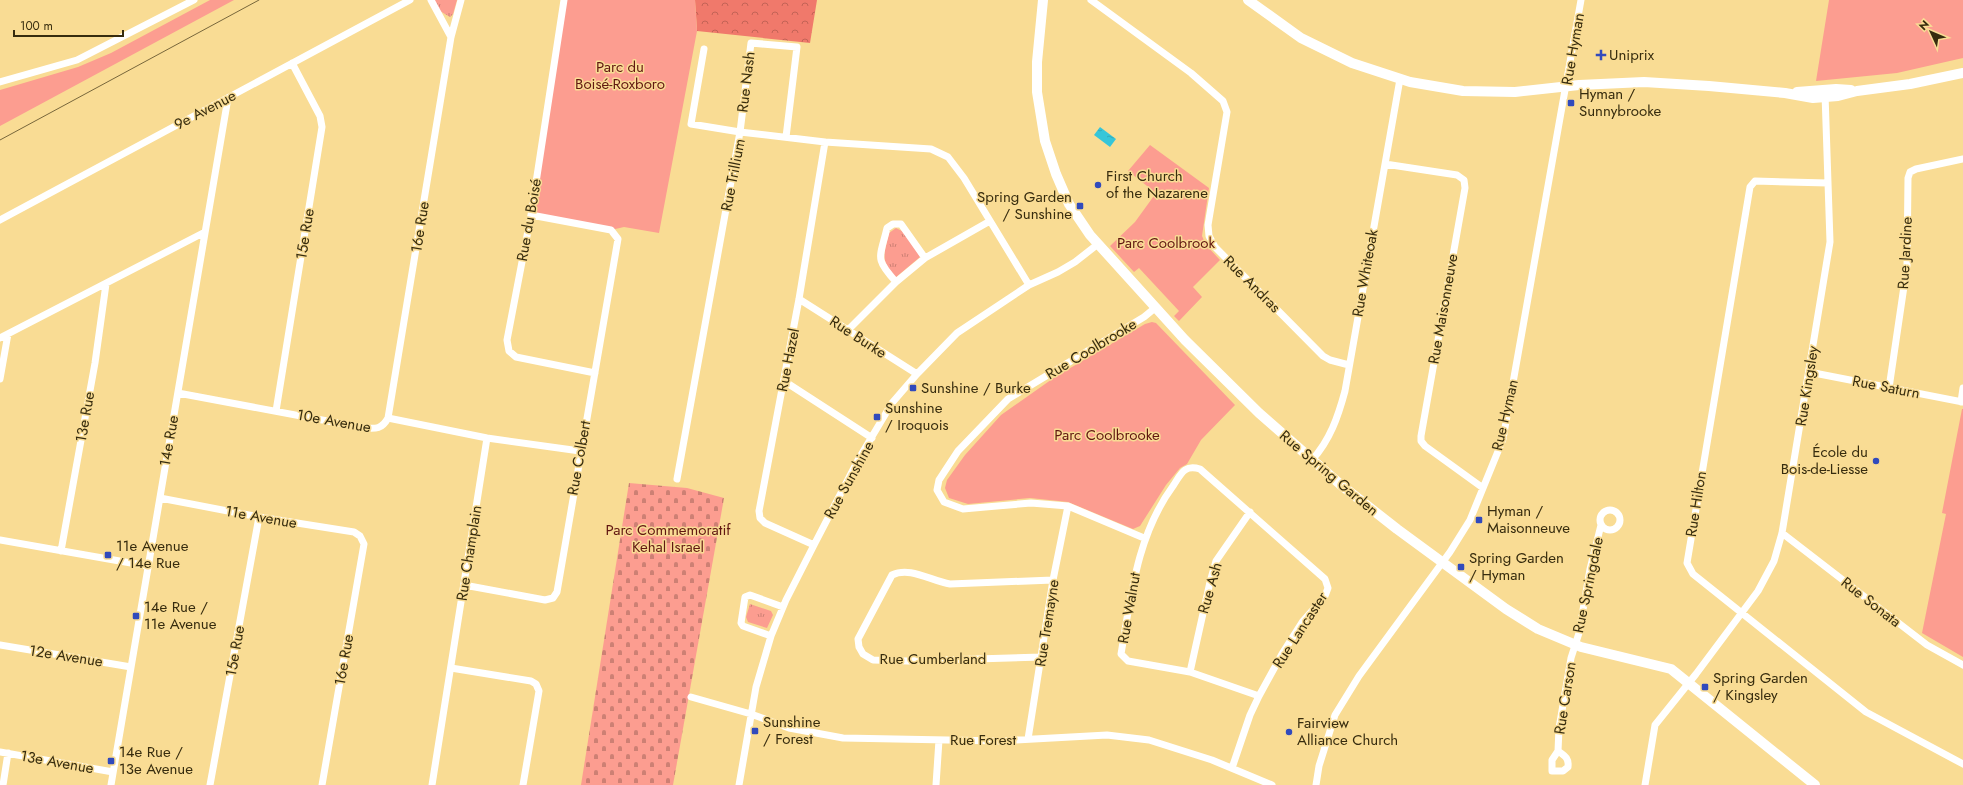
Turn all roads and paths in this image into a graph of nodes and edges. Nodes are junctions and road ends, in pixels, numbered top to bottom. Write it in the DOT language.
graph roads {
  1 [pos="194,0"];
  2 [pos="410,0"];
  3 [pos="431,0"];
  4 [pos="461,0"];
  5 [pos="564,0"];
  6 [pos="1043,0"];
  7 [pos="1091,0"];
  8 [pos="1248,0"];
  9 [pos="1581,0"];
  10 [pos="451,37"];
  11 [pos="704,49"];
  12 [pos="292,63"];
  13 [pos="1963,73"];
  14 [pos="1400,79"];
  15 [pos="0,82"];
  16 [pos="1566,87"];
  17 [pos="1826,93"];
  18 [pos="228,98"];
  19 [pos="740,132"];
  20 [pos="786,137"];
  21 [pos="825,142"];
  22 [pos="1963,159"];
  23 [pos="1385,164"];
  24 [pos="1828,183"];
  25 [pos="531,215"];
  26 [pos="0,220"];
  27 [pos="990,221"];
  28 [pos="205,232"];
  29 [pos="1098,244"];
  30 [pos="925,258"];
  31 [pos="896,282"];
  32 [pos="106,284"];
  33 [pos="1029,285"];
  34 [pos="800,299"];
  35 [pos="1155,308"];
  36 [pos="848,330"];
  37 [pos="8,334"];
  38 [pos="0,338"];
  39 [pos="1349,365"];
  40 [pos="1809,372"];
  41 [pos="595,373"];
  42 [pos="917,374"];
  43 [pos="0,379"];
  44 [pos="784,381"];
  45 [pos="1890,388"];
  46 [pos="1963,388"];
  47 [pos="178,393"];
  48 [pos="1962,402"];
  49 [pos="276,411"];
  50 [pos="388,418"];
  51 [pos="487,438"];
  52 [pos="872,438"];
  53 [pos="580,451"];
  54 [pos="1312,460"];
  55 [pos="1200,469"];
  56 [pos="677,479"];
  57 [pos="1483,488"];
  58 [pos="160,498"];
  59 [pos="1068,506"];
  60 [pos="1250,512"];
  61 [pos="259,517"];
  62 [pos="1601,525"];
  63 [pos="1782,533"];
  64 [pos="360,536"];
  65 [pos="1144,538"];
  66 [pos="0,540"];
  67 [pos="814,545"];
  68 [pos="61,551"];
  69 [pos="1443,563"];
  70 [pos="148,566"];
  71 [pos="1053,580"];
  72 [pos="464,585"];
  73 [pos="784,607"];
  74 [pos="1742,612"];
  75 [pos="771,636"];
  76 [pos="0,645"];
  77 [pos="1575,645"];
  78 [pos="1042,657"];
  79 [pos="1963,665"];
  80 [pos="131,667"];
  81 [pos="451,668"];
  82 [pos="1190,672"];
  83 [pos="1689,684"];
  84 [pos="1259,696"];
  85 [pos="691,697"];
  86 [pos="751,714"];
  87 [pos="938,740"];
  88 [pos="1028,740"];
  89 [pos="1558,751"];
  90 [pos="4,753"];
  91 [pos="1963,764"];
  92 [pos="1232,768"];
  93 [pos="113,772"];
  94 [pos="3,785"];
  95 [pos="111,785"];
  96 [pos="210,785"];
  97 [pos="322,785"];
  98 [pos="432,785"];
  99 [pos="523,785"];
  100 [pos="739,785"];
  101 [pos="936,785"];
  102 [pos="1272,785"];
  103 [pos="1316,785"];
  104 [pos="1645,785"];
  105 [pos="1815,785"];
  1 -- 15 [label="street"];
  2 -- 12 [label="street, 9e Avenue"];
  3 -- 10 [label="street"];
  4 -- 10 [label="street, 16e Rue"];
  5 -- 25 [label="street, Rue du Boisé"];
  6 -- 29 [label="street, Rue Spring Garden"];
  7 -- 39 [label="street, Rue Andras"];
  8 -- 14 [label="street"];
  9 -- 16 [label="street, Rue Hyman"];
  10 -- 50 [label="street, 16e Rue"];
  11 -- 19 [label="street, Rue Nash"];
  12 -- 18 [label="street, 9e Avenue"];
  12 -- 49 [label="street, 15e Rue"];
  13 -- 17 [label="street"];
  14 -- 16 [label="street"];
  14 -- 23 [label="street, Rue Whiteoak"];
  16 -- 17 [label="street"];
  16 -- 57 [label="street, Rue Hyman"];
  17 -- 24 [label="street, Rue Kingsley"];
  18 -- 26 [label="street, 9e Avenue"];
  18 -- 28 [label="street, 14e Rue"];
  19 -- 20 [label="street, Rue Trillium"];
  19 -- 20 [label="street, Rue Nash"];
  19 -- 56 [label="street, Rue Trillium"];
  20 -- 21 [label="street, Rue Trillium"];
  21 -- 27 [label="street, Rue Trillium"];
  21 -- 34 [label="street, Rue Hazel"];
  22 -- 45 [label="street, Rue Jardine"];
  23 -- 39 [label="street, Rue Whiteoak"];
  23 -- 57 [label="street, Rue Maisonneuve"];
  24 -- 40 [label="street, Rue Kingsley"];
  24 -- 74 [label="street, Rue Hilton"];
  25 -- 41 [label="street, Rue du Boisé"];
  25 -- 41 [label="street, Rue Colbert"];
  27 -- 30 [label="street"];
  27 -- 33 [label="street, Rue Trillium"];
  28 -- 32 [label="street"];
  28 -- 47 [label="street, 14e Rue"];
  29 -- 33 [label="street, Rue Sunshine"];
  29 -- 35 [label="street, Rue Spring Garden"];
  30 -- 31 [label="street"];
  30 -- 31 [label="street"];
  31 -- 36 [label="street"];
  32 -- 37 [label="street"];
  32 -- 68 [label="street, 13e Rue"];
  33 -- 42 [label="street, Rue Sunshine"];
  34 -- 36 [label="street, Rue Burke"];
  34 -- 44 [label="street, Rue Hazel"];
  35 -- 54 [label="street, Rue Spring Garden"];
  35 -- 59 [label="street, Rue Coolbrooke"];
  36 -- 42 [label="street, Rue Burke"];
  37 -- 38 [label="street"];
  37 -- 43 [label="street"];
  39 -- 54 [label="street, Rue Whiteoak"];
  40 -- 45 [label="street, Rue Saturn"];
  40 -- 63 [label="street, Rue Kingsley"];
  41 -- 53 [label="street, Rue Colbert"];
  42 -- 52 [label="street, Rue Sunshine"];
  44 -- 52 [label="street"];
  44 -- 67 [label="street, Rue Hazel"];
  45 -- 48 [label="street, Rue Saturn"];
  46 -- 48 [label="street"];
  47 -- 49 [label="street, 10e Avenue"];
  47 -- 58 [label="street, 14e Rue"];
  49 -- 50 [label="street, 10e Avenue"];
  50 -- 51 [label="street, 10e Avenue"];
  51 -- 53 [label="street, 10e Avenue"];
  51 -- 72 [label="street, Rue Champlain"];
  52 -- 67 [label="street, Rue Sunshine"];
  53 -- 72 [label="street, Rue Colbert"];
  54 -- 69 [label="street, Rue Spring Garden"];
  55 -- 60 [label="street, Rue Lancaster"];
  55 -- 65 [label="street, Rue Walnut"];
  57 -- 69 [label="street, Rue Hyman"];
  58 -- 61 [label="street, 11e Avenue"];
  58 -- 70 [label="street, 14e Rue"];
  59 -- 65 [label="street, Rue Coolbrooke"];
  59 -- 71 [label="street, Rue Tremayne"];
  60 -- 82 [label="street, Rue Ash"];
  60 -- 84 [label="street, Rue Lancaster"];
  61 -- 64 [label="street, 11e Avenue"];
  61 -- 96 [label="street, 15e Rue"];
  62 -- 77 [label="street, Rue Springdale"];
  63 -- 74 [label="street, Rue Kingsley"];
  63 -- 79 [label="street, Rue Sonata"];
  64 -- 97 [label="street, 16e Rue"];
  65 -- 82 [label="street, Rue Walnut"];
  66 -- 68 [label="street"];
  67 -- 73 [label="street, Rue Sunshine"];
  68 -- 70 [label="street"];
  69 -- 77 [label="street, Rue Spring Garden"];
  69 -- 103 [label="street, Rue Hyman"];
  70 -- 80 [label="street, 14e Rue"];
  71 -- 78 [label="street, Rue Tremayne"];
  71 -- 78 [label="street, Rue Cumberland"];
  72 -- 81 [label="street, Rue Champlain"];
  73 -- 75 [label="street, Rue Sunshine"];
  73 -- 75 [label="street"];
  74 -- 83 [label="street, Rue Kingsley"];
  74 -- 91 [label="street, Rue Hilton"];
  75 -- 86 [label="street, Rue Sunshine"];
  76 -- 80 [label="street, 12e Avenue"];
  77 -- 83 [label="street, Rue Spring Garden"];
  77 -- 89 [label="street, Rue Carson"];
  78 -- 88 [label="street, Rue Tremayne"];
  80 -- 93 [label="street, 14e Rue"];
  81 -- 98 [label="street, Rue Champlain"];
  81 -- 99 [label="street"];
  82 -- 84 [label="street, Rue Walnut"];
  83 -- 104 [label="street, Rue Kingsley"];
  83 -- 105 [label="street, Rue Spring Garden"];
  84 -- 92 [label="street, Rue Lancaster"];
  85 -- 86 [label="street, Rue Forest"];
  86 -- 87 [label="street, Rue Forest"];
  86 -- 100 [label="street, Rue Sunshine"];
  87 -- 88 [label="street, Rue Forest"];
  87 -- 101 [label="street"];
  88 -- 92 [label="street, Rue Forest"];
  90 -- 93 [label="street, 13e Avenue"];
  90 -- 94 [label="street"];
  92 -- 102 [label="street, Rue Forest"];
  93 -- 95 [label="street, 14e Rue"];
}
